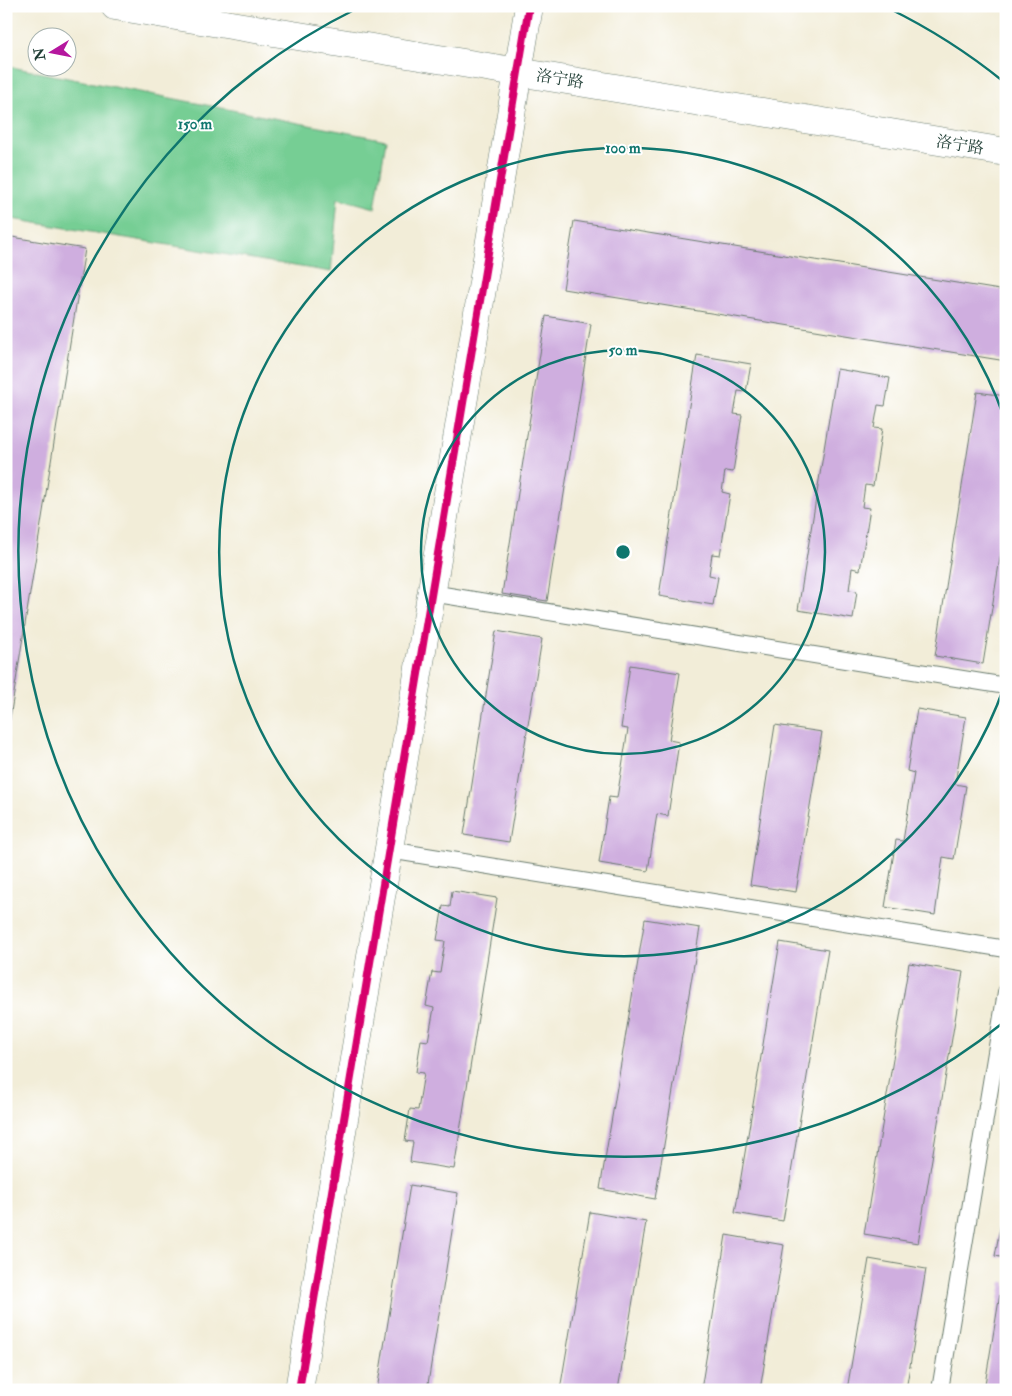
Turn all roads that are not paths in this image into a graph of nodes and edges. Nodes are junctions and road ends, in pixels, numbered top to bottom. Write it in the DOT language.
graph roads {
  1 [pos="115,6"];
  2 [pos="529,6"];
  3 [pos="518,72"];
  4 [pos="1006,152"];
  5 [pos="431,593"];
  6 [pos="1006,686"];
  7 [pos="389,850"];
  8 [pos="1006,950"];
  9 [pos="1006,992"];
  10 [pos="299,1390"];
  11 [pos="940,1390"];
  1 -- 3 [label="street, 洛宁路"];
  2 -- 3 [label="street"];
  3 -- 4 [label="street, 洛宁路"];
  3 -- 5 [label="street"];
  5 -- 6 [label="lane"];
  5 -- 7 [label="street"];
  7 -- 8 [label="lane"];
  7 -- 10 [label="street"];
  9 -- 11 [label="lane"];
}
